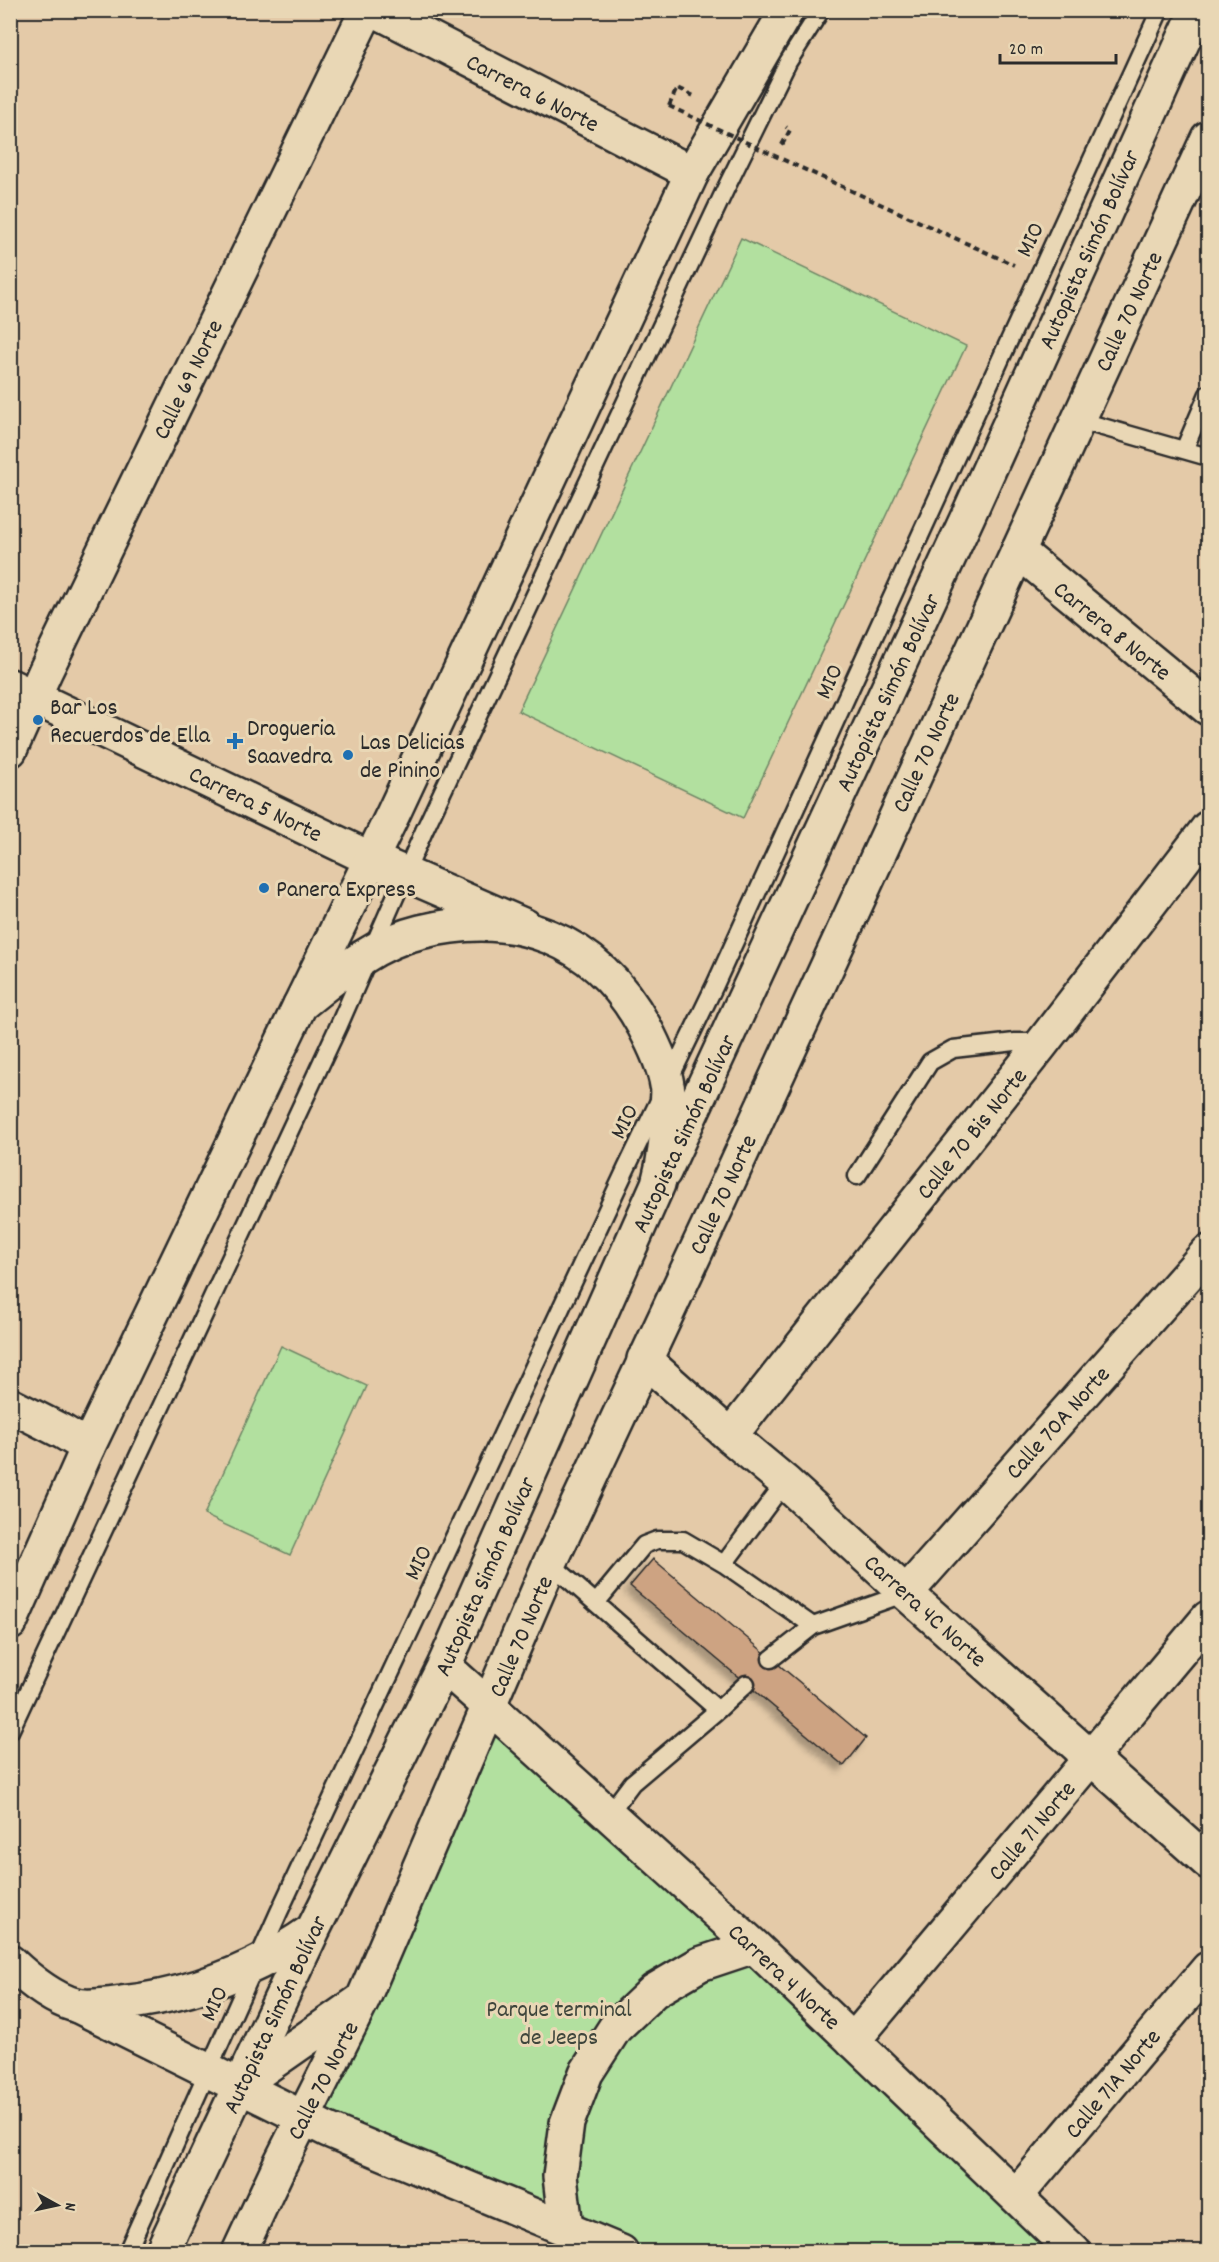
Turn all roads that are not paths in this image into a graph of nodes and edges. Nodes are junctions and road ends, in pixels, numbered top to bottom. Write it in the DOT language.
graph roads {
  1 [pos="367,10"];
  2 [pos="375,10"];
  3 [pos="770,10"];
  4 [pos="787,10"];
  5 [pos="821,10"];
  6 [pos="1160,10"];
  7 [pos="1197,10"];
  8 [pos="762,50"];
  9 [pos="1205,157"];
  10 [pos="692,173"];
  11 [pos="1209,394"];
  12 [pos="1078,420"];
  13 [pos="1184,450"];
  14 [pos="1209,457"];
  15 [pos="1018,551"];
  16 [pos="22,691"];
  17 [pos="1209,708"];
  18 [pos="10,750"];
  19 [pos="1209,828"];
  20 [pos="371,859"];
  21 [pos="405,874"];
  22 [pos="543,934"];
  23 [pos="371,953"];
  24 [pos="300,1005"];
  25 [pos="1040,1046"];
  26 [pos="668,1085"];
  27 [pos="857,1176"];
  28 [pos="658,1184"];
  29 [pos="1209,1252"];
  30 [pos="644,1359"];
  31 [pos="10,1406"];
  32 [pos="730,1436"];
  33 [pos="88,1447"];
  34 [pos="786,1482"];
  35 [pos="550,1563"];
  36 [pos="724,1564"];
  37 [pos="906,1593"];
  38 [pos="596,1603"];
  39 [pos="1209,1618"];
  40 [pos="10,1623"];
  41 [pos="813,1626"];
  42 [pos="771,1659"];
  43 [pos="444,1666"];
  44 [pos="746,1683"];
  45 [pos="490,1707"];
  46 [pos="718,1710"];
  47 [pos="10,1731"];
  48 [pos="1091,1758"];
  49 [pos="608,1815"];
  50 [pos="1209,1862"];
  51 [pos="313,1930"];
  52 [pos="754,1946"];
  53 [pos="10,1962"];
  54 [pos="255,1966"];
  55 [pos="1209,1969"];
  56 [pos="363,1999"];
  57 [pos="76,2005"];
  58 [pos="853,2041"];
  59 [pos="210,2070"];
  60 [pos="240,2085"];
  61 [pos="304,2117"];
  62 [pos="1016,2196"];
  63 [pos="566,2228"];
  64 [pos="609,2249"];
  65 [pos="127,2252"];
  66 [pos="162,2252"];
  67 [pos="239,2252"];
  68 [pos="1074,2252"];
  1 -- 16 [label="main road, Calle 69 Norte"];
  2 -- 10 [label="main road, Carrera 6 Norte"];
  3 -- 8 [label="main road"];
  4 -- 8 [label="main road"];
  5 -- 21 [label="lane"];
  6 -- 26 [label="lane, MIO"];
  7 -- 28 [label="main road, Autopista Simón Bolívar"];
  8 -- 10 [label="main road"];
  9 -- 12 [label="main road, Calle 70 Norte"];
  10 -- 20 [label="main road"];
  11 -- 13 [label="lane"];
  12 -- 13 [label="lane"];
  12 -- 15 [label="main road, Calle 70 Norte"];
  13 -- 14 [label="lane"];
  15 -- 17 [label="main road, Carrera 8 Norte"];
  15 -- 30 [label="main road, Calle 70 Norte"];
  16 -- 18 [label="main road, Calle 69 Norte"];
  16 -- 20 [label="main road, Carrera 5 Norte"];
  19 -- 25 [label="main road, Calle 70 Bis Norte"];
  20 -- 21 [label="main road, Carrera 5 Norte"];
  20 -- 24 [label="main road"];
  21 -- 22 [label="main road, Carrera 5 Norte"];
  21 -- 23 [label="lane"];
  22 -- 23 [label="main road"];
  22 -- 26 [label="main road"];
  23 -- 24 [label="main road"];
  23 -- 47 [label="lane"];
  24 -- 33 [label="main road"];
  25 -- 27 [label="lane"];
  25 -- 32 [label="main road, Calle 70 Bis Norte"];
  26 -- 28 [label="main road"];
  26 -- 54 [label="lane, MIO"];
  28 -- 43 [label="main road, Autopista Simón Bolívar"];
  29 -- 37 [label="main road, Calle 70A Norte"];
  30 -- 32 [label="main road, Carrera 4C Norte"];
  30 -- 35 [label="main road, Calle 70 Norte"];
  31 -- 33 [label="main road"];
  32 -- 34 [label="main road, Carrera 4C Norte"];
  33 -- 40 [label="main road"];
  34 -- 36 [label="lane"];
  34 -- 37 [label="main road, Carrera 4C Norte"];
  35 -- 38 [label="lane"];
  35 -- 45 [label="main road, Calle 70 Norte"];
  36 -- 38 [label="lane"];
  36 -- 41 [label="lane"];
  37 -- 41 [label="lane"];
  37 -- 48 [label="main road, Carrera 4C Norte"];
  38 -- 46 [label="lane"];
  39 -- 48 [label="main road, Calle 71 Norte"];
  41 -- 42 [label="lane"];
  43 -- 45 [label="main road, Carrera 4 Norte"];
  43 -- 51 [label="main road, Autopista Simón Bolívar"];
  44 -- 46 [label="lane"];
  45 -- 49 [label="main road, Carrera 4 Norte"];
  45 -- 56 [label="main road, Calle 70 Norte"];
  46 -- 49 [label="lane"];
  48 -- 50 [label="main road, Carrera 4C Norte"];
  48 -- 58 [label="main road, Calle 71 Norte"];
  49 -- 52 [label="main road, Carrera 4 Norte"];
  51 -- 54 [label="main road"];
  51 -- 60 [label="main road, Autopista Simón Bolívar"];
  52 -- 58 [label="main road, Carrera 4 Norte"];
  52 -- 63 [label="main road"];
  53 -- 57 [label="main road"];
  54 -- 57 [label="main road"];
  54 -- 59 [label="lane, MIO"];
  55 -- 62 [label="main road, Calle 71A Norte"];
  56 -- 60 [label="main road"];
  56 -- 61 [label="main road, Calle 70 Norte"];
  57 -- 59 [label="main road"];
  58 -- 62 [label="main road, Carrera 4 Norte"];
  59 -- 60 [label="main road"];
  59 -- 65 [label="lane, MIO"];
  60 -- 61 [label="main road"];
  60 -- 66 [label="main road, Autopista Simón Bolívar"];
  61 -- 63 [label="main road"];
  61 -- 67 [label="main road, Calle 70 Norte"];
  62 -- 68 [label="main road, Carrera 4 Norte"];
  63 -- 64 [label="main road"];
}
